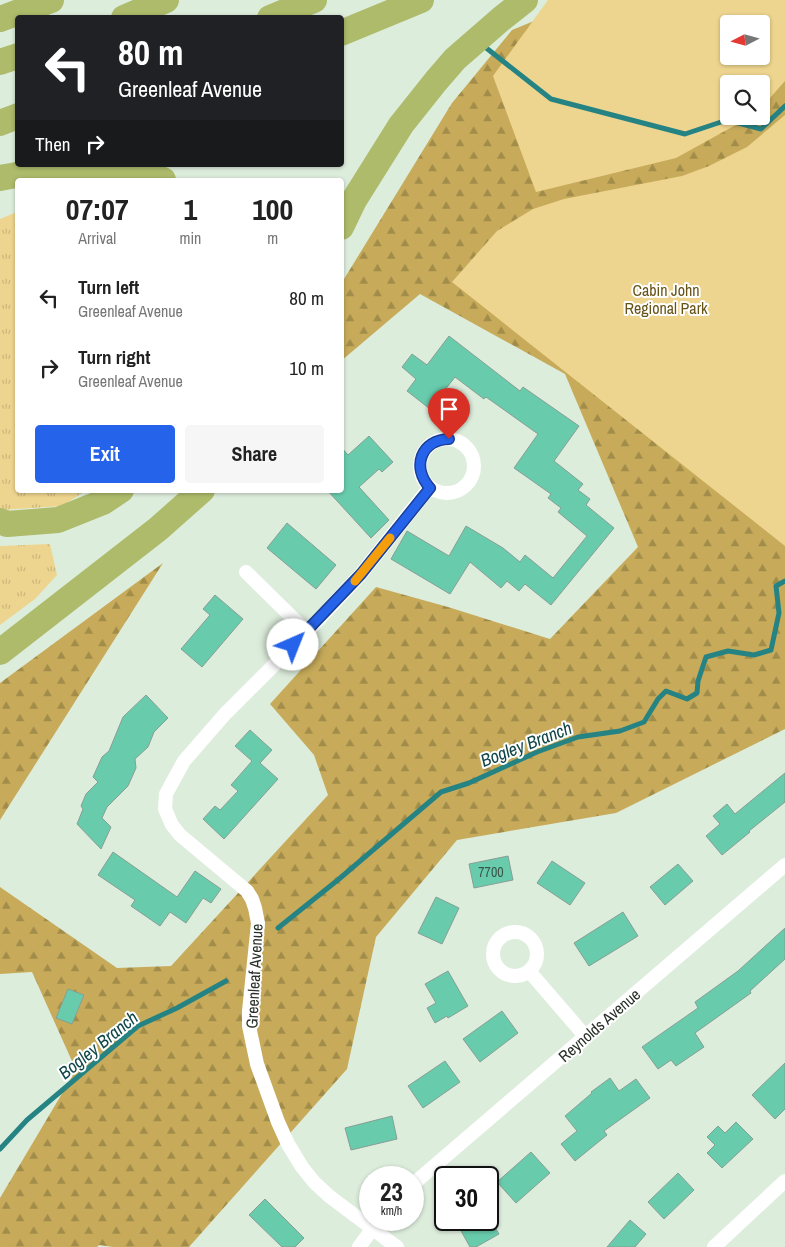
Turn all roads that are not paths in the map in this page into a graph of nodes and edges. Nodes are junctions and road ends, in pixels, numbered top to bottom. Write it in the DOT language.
graph roads {
  1 [pos="23,0"];
  2 [pos="51,0"];
  3 [pos="166,0"];
  4 [pos="314,0"];
  5 [pos="421,0"];
  6 [pos="525,0"];
  7 [pos="0,12"];
  8 [pos="131,15"];
  9 [pos="277,15"];
  10 [pos="0,19"];
  11 [pos="344,32"];
  12 [pos="15,57"];
  13 [pos="0,62"];
  14 [pos="15,117"];
  15 [pos="0,123"];
  16 [pos="15,158"];
  17 [pos="0,163"];
  18 [pos="90,167"];
  19 [pos="115,167"];
  20 [pos="0,178"];
  21 [pos="158,178"];
  22 [pos="344,221"];
  23 [pos="430,488"];
  24 [pos="116,493"];
  25 [pos="199,493"];
  26 [pos="0,521"];
  27 [pos="246,572"];
  28 [pos="307,632"];
  29 [pos="0,652"];
  30 [pos="785,865"];
  31 [pos="529,971"];
  32 [pos="585,1036"];
  33 [pos="424,1175"];
  34 [pos="785,1181"];
  35 [pos="359,1215"];
  36 [pos="372,1231"];
  37 [pos="382,1231"];
  38 [pos="360,1247"];
  39 [pos="397,1247"];
  40 [pos="714,1247"];
  1 -- 7 [label="highway"];
  2 -- 10 [label="highway"];
  3 -- 8 [label="highway"];
  4 -- 9 [label="highway"];
  5 -- 11 [label="highway"];
  6 -- 22 [label="highway"];
  12 -- 13 [label="highway"];
  14 -- 15 [label="highway"];
  16 -- 17 [label="highway"];
  18 -- 20 [label="highway"];
  19 -- 21 [label="highway"];
  23 -- 28 [label="street, Greenleaf Avenue"];
  24 -- 26 [label="highway"];
  25 -- 29 [label="highway"];
  27 -- 28 [label="street"];
  28 -- 35 [label="street, Greenleaf Avenue"];
  30 -- 32 [label="street, Reynolds Avenue"];
  31 -- 32 [label="street"];
  32 -- 33 [label="street, Reynolds Avenue"];
  34 -- 40 [label="street"];
  36 -- 38 [label="street"];
  37 -- 39 [label="street, Greenleaf Avenue"];
}
